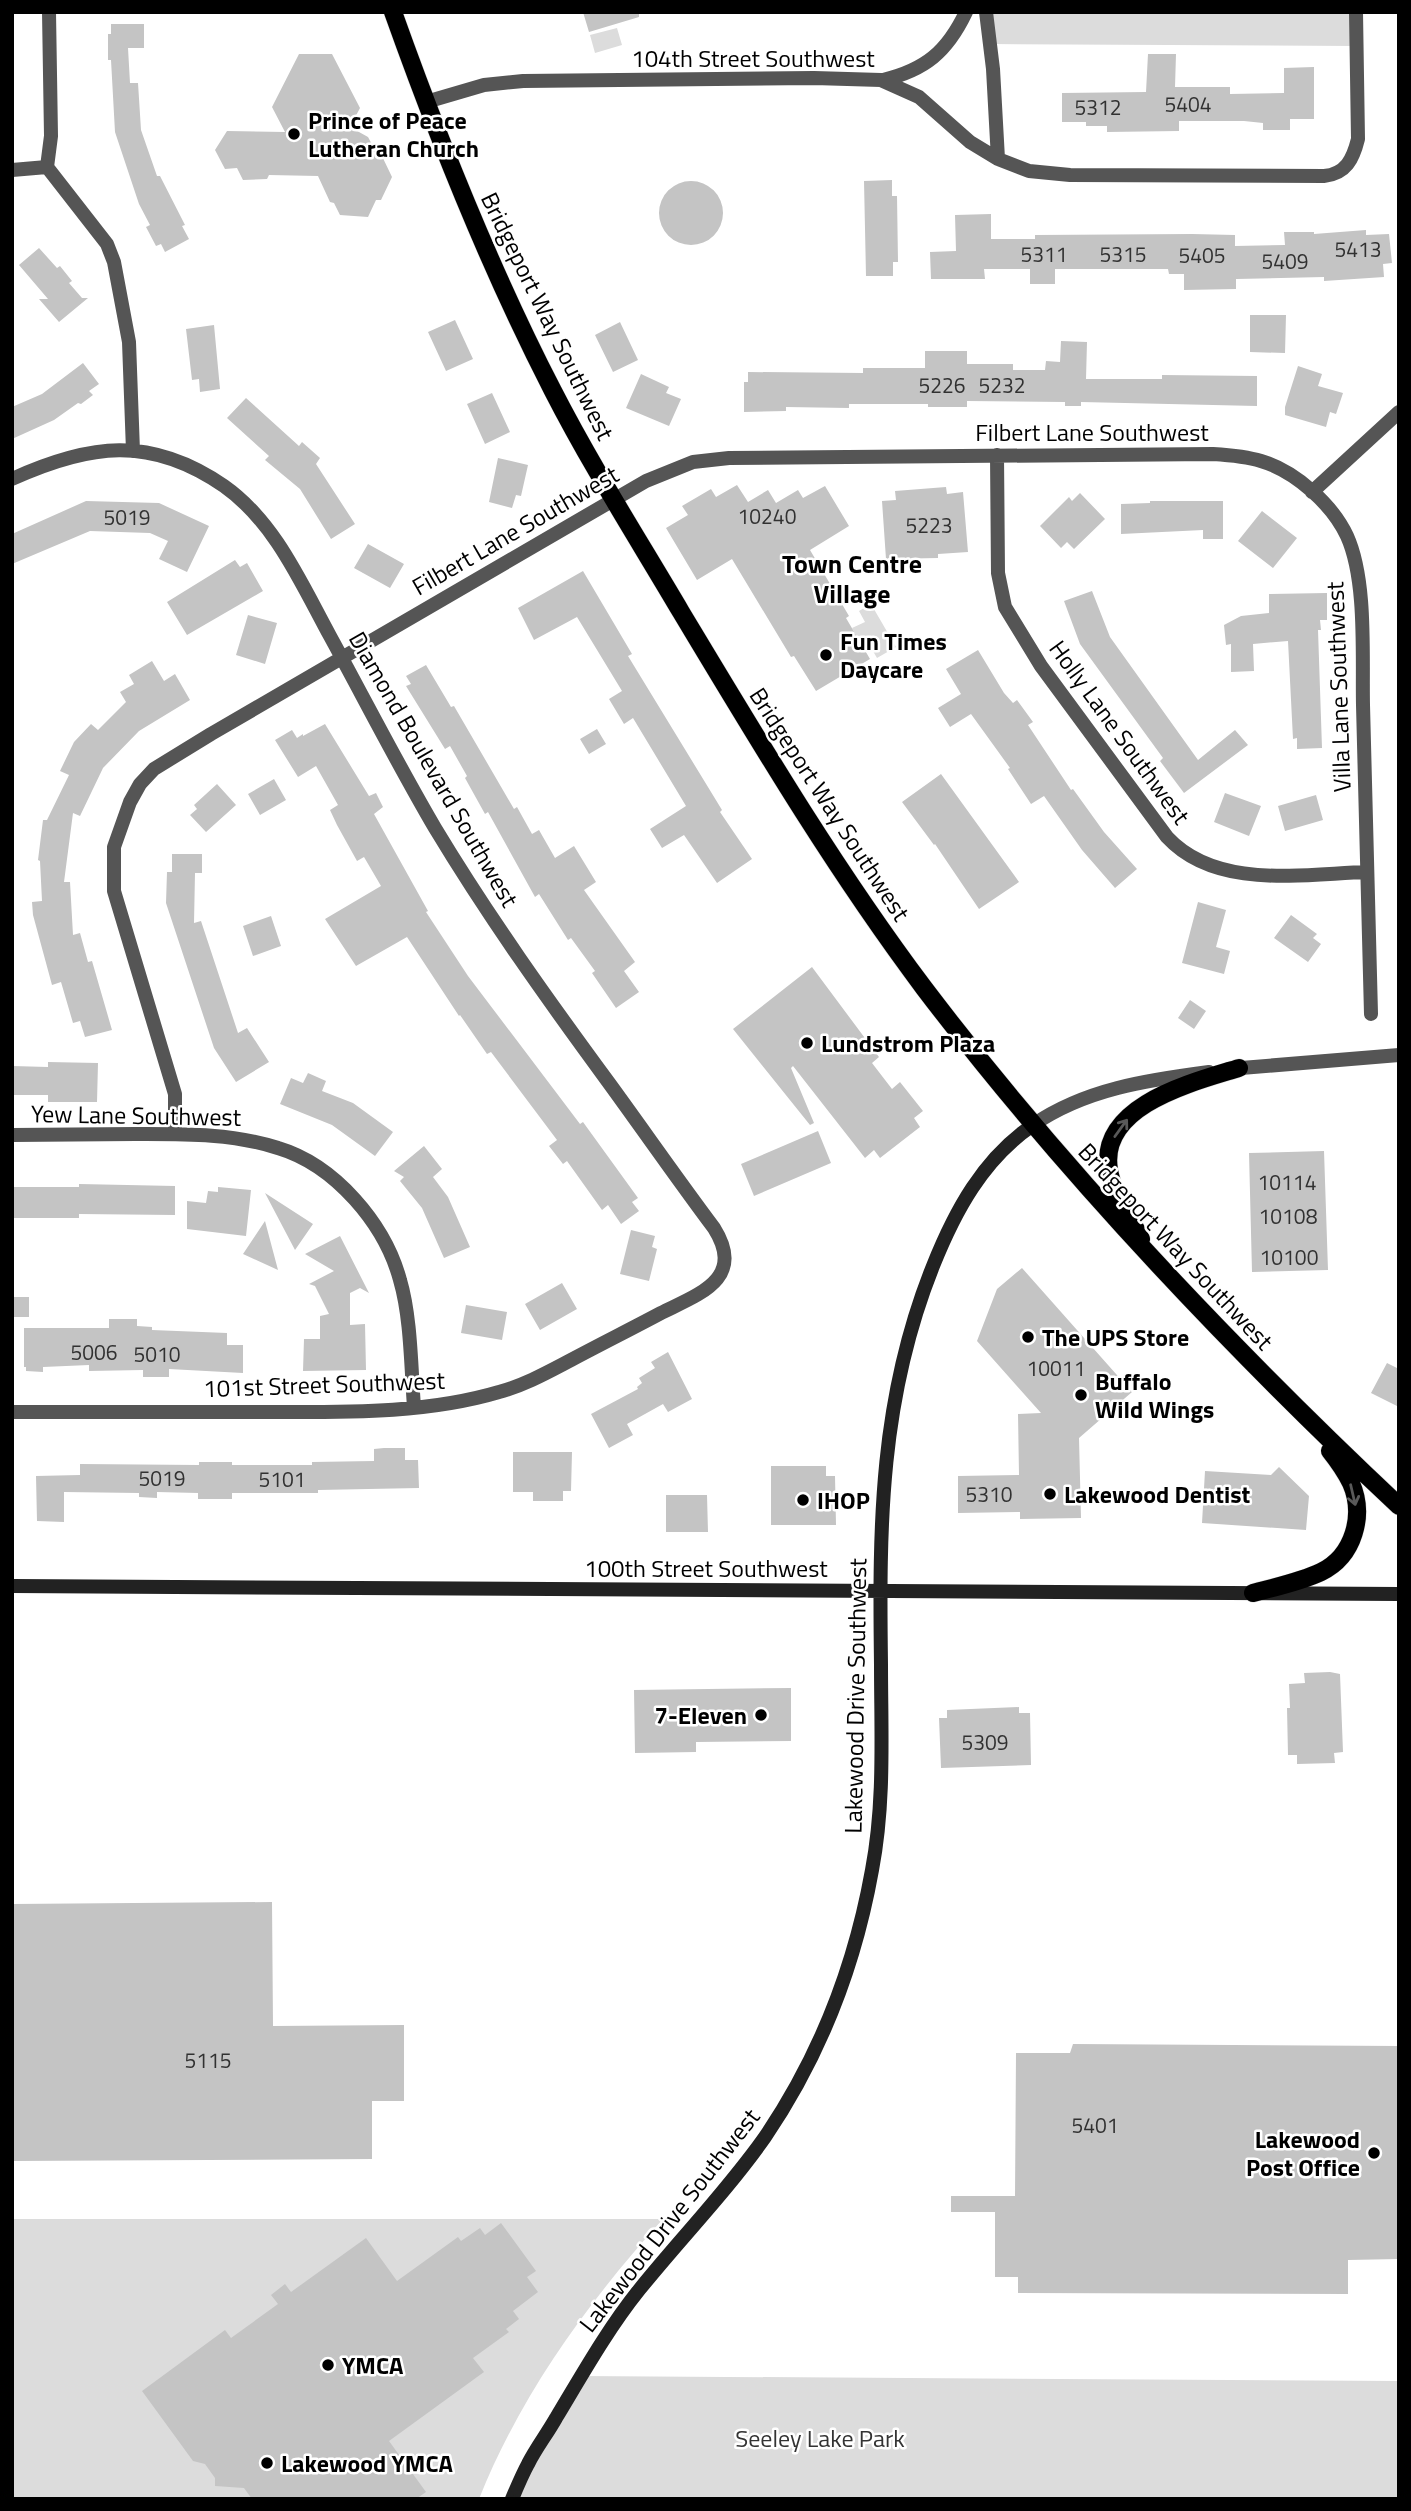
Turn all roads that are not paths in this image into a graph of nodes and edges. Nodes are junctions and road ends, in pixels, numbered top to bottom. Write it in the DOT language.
graph roads {
  1 [pos="48,12"];
  2 [pos="393,12"];
  3 [pos="966,12"];
  4 [pos="986,12"];
  5 [pos="1356,12"];
  6 [pos="881,80"];
  7 [pos="426,102"];
  8 [pos="998,159"];
  9 [pos="47,167"];
  10 [pos="12,170"];
  11 [pos="1399,412"];
  12 [pos="133,451"];
  13 [pos="997,454"];
  14 [pos="12,479"];
  15 [pos="1312,492"];
  16 [pos="613,500"];
  17 [pos="341,657"];
  18 [pos="1367,872"];
  19 [pos="1371,1014"];
  20 [pos="1399,1055"];
  21 [pos="1239,1068"];
  22 [pos="1033,1125"];
  23 [pos="175,1134"];
  24 [pos="12,1135"];
  25 [pos="1150,1257"];
  26 [pos="725,1264"];
  27 [pos="414,1407"];
  28 [pos="12,1412"];
  29 [pos="1306,1417"];
  30 [pos="1399,1506"];
  31 [pos="12,1586"];
  32 [pos="880,1592"];
  33 [pos="1253,1593"];
  34 [pos="1399,1594"];
  35 [pos="513,2499"];
  1 -- 9 [label="street"];
  2 -- 7 [label="main road, Bridgeport Way Southwest"];
  3 -- 6 [label="street"];
  4 -- 8 [label="street"];
  5 -- 8 [label="street, 104th Street Southwest"];
  6 -- 7 [label="street, 104th Street Southwest"];
  6 -- 8 [label="street, 104th Street Southwest"];
  7 -- 16 [label="main road, Bridgeport Way Southwest"];
  9 -- 10 [label="street"];
  9 -- 12 [label="street"];
  11 -- 15 [label="street"];
  12 -- 14 [label="street, Diamond Boulevard Southwest"];
  12 -- 17 [label="street, Diamond Boulevard Southwest"];
  13 -- 15 [label="street, Filbert Lane Southwest"];
  13 -- 16 [label="street, Filbert Lane Southwest"];
  13 -- 18 [label="street, Holly Lane Southwest"];
  15 -- 18 [label="street, Villa Lane Southwest"];
  16 -- 17 [label="street, Filbert Lane Southwest"];
  16 -- 22 [label="main road, Bridgeport Way Southwest"];
  17 -- 23 [label="street, Filbert Lane Southwest"];
  17 -- 26 [label="street, Diamond Boulevard Southwest"];
  18 -- 19 [label="street, Villa Lane Southwest"];
  20 -- 21 [label="street"];
  21 -- 22 [label="street"];
  25 -- 21 [label="main road, one-way"];
  22 -- 25 [label="main road, Bridgeport Way Southwest"];
  22 -- 32 [label="main road, Lakewood Drive Southwest"];
  23 -- 24 [label="street, Yew Lane Southwest"];
  23 -- 27 [label="street, Yew Lane Southwest"];
  25 -- 29 [label="main road, Bridgeport Way Southwest"];
  26 -- 27 [label="street, 101st Street Southwest"];
  27 -- 28 [label="street, 101st Street Southwest"];
  29 -- 30 [label="main road, Bridgeport Way Southwest"];
  29 -- 33 [label="main road, one-way"];
  31 -- 32 [label="main road, 100th Street Southwest"];
  32 -- 33 [label="main road, 100th Street Southwest"];
  32 -- 35 [label="main road, Lakewood Drive Southwest"];
  33 -- 34 [label="main road, 100th Street Southwest"];
}
